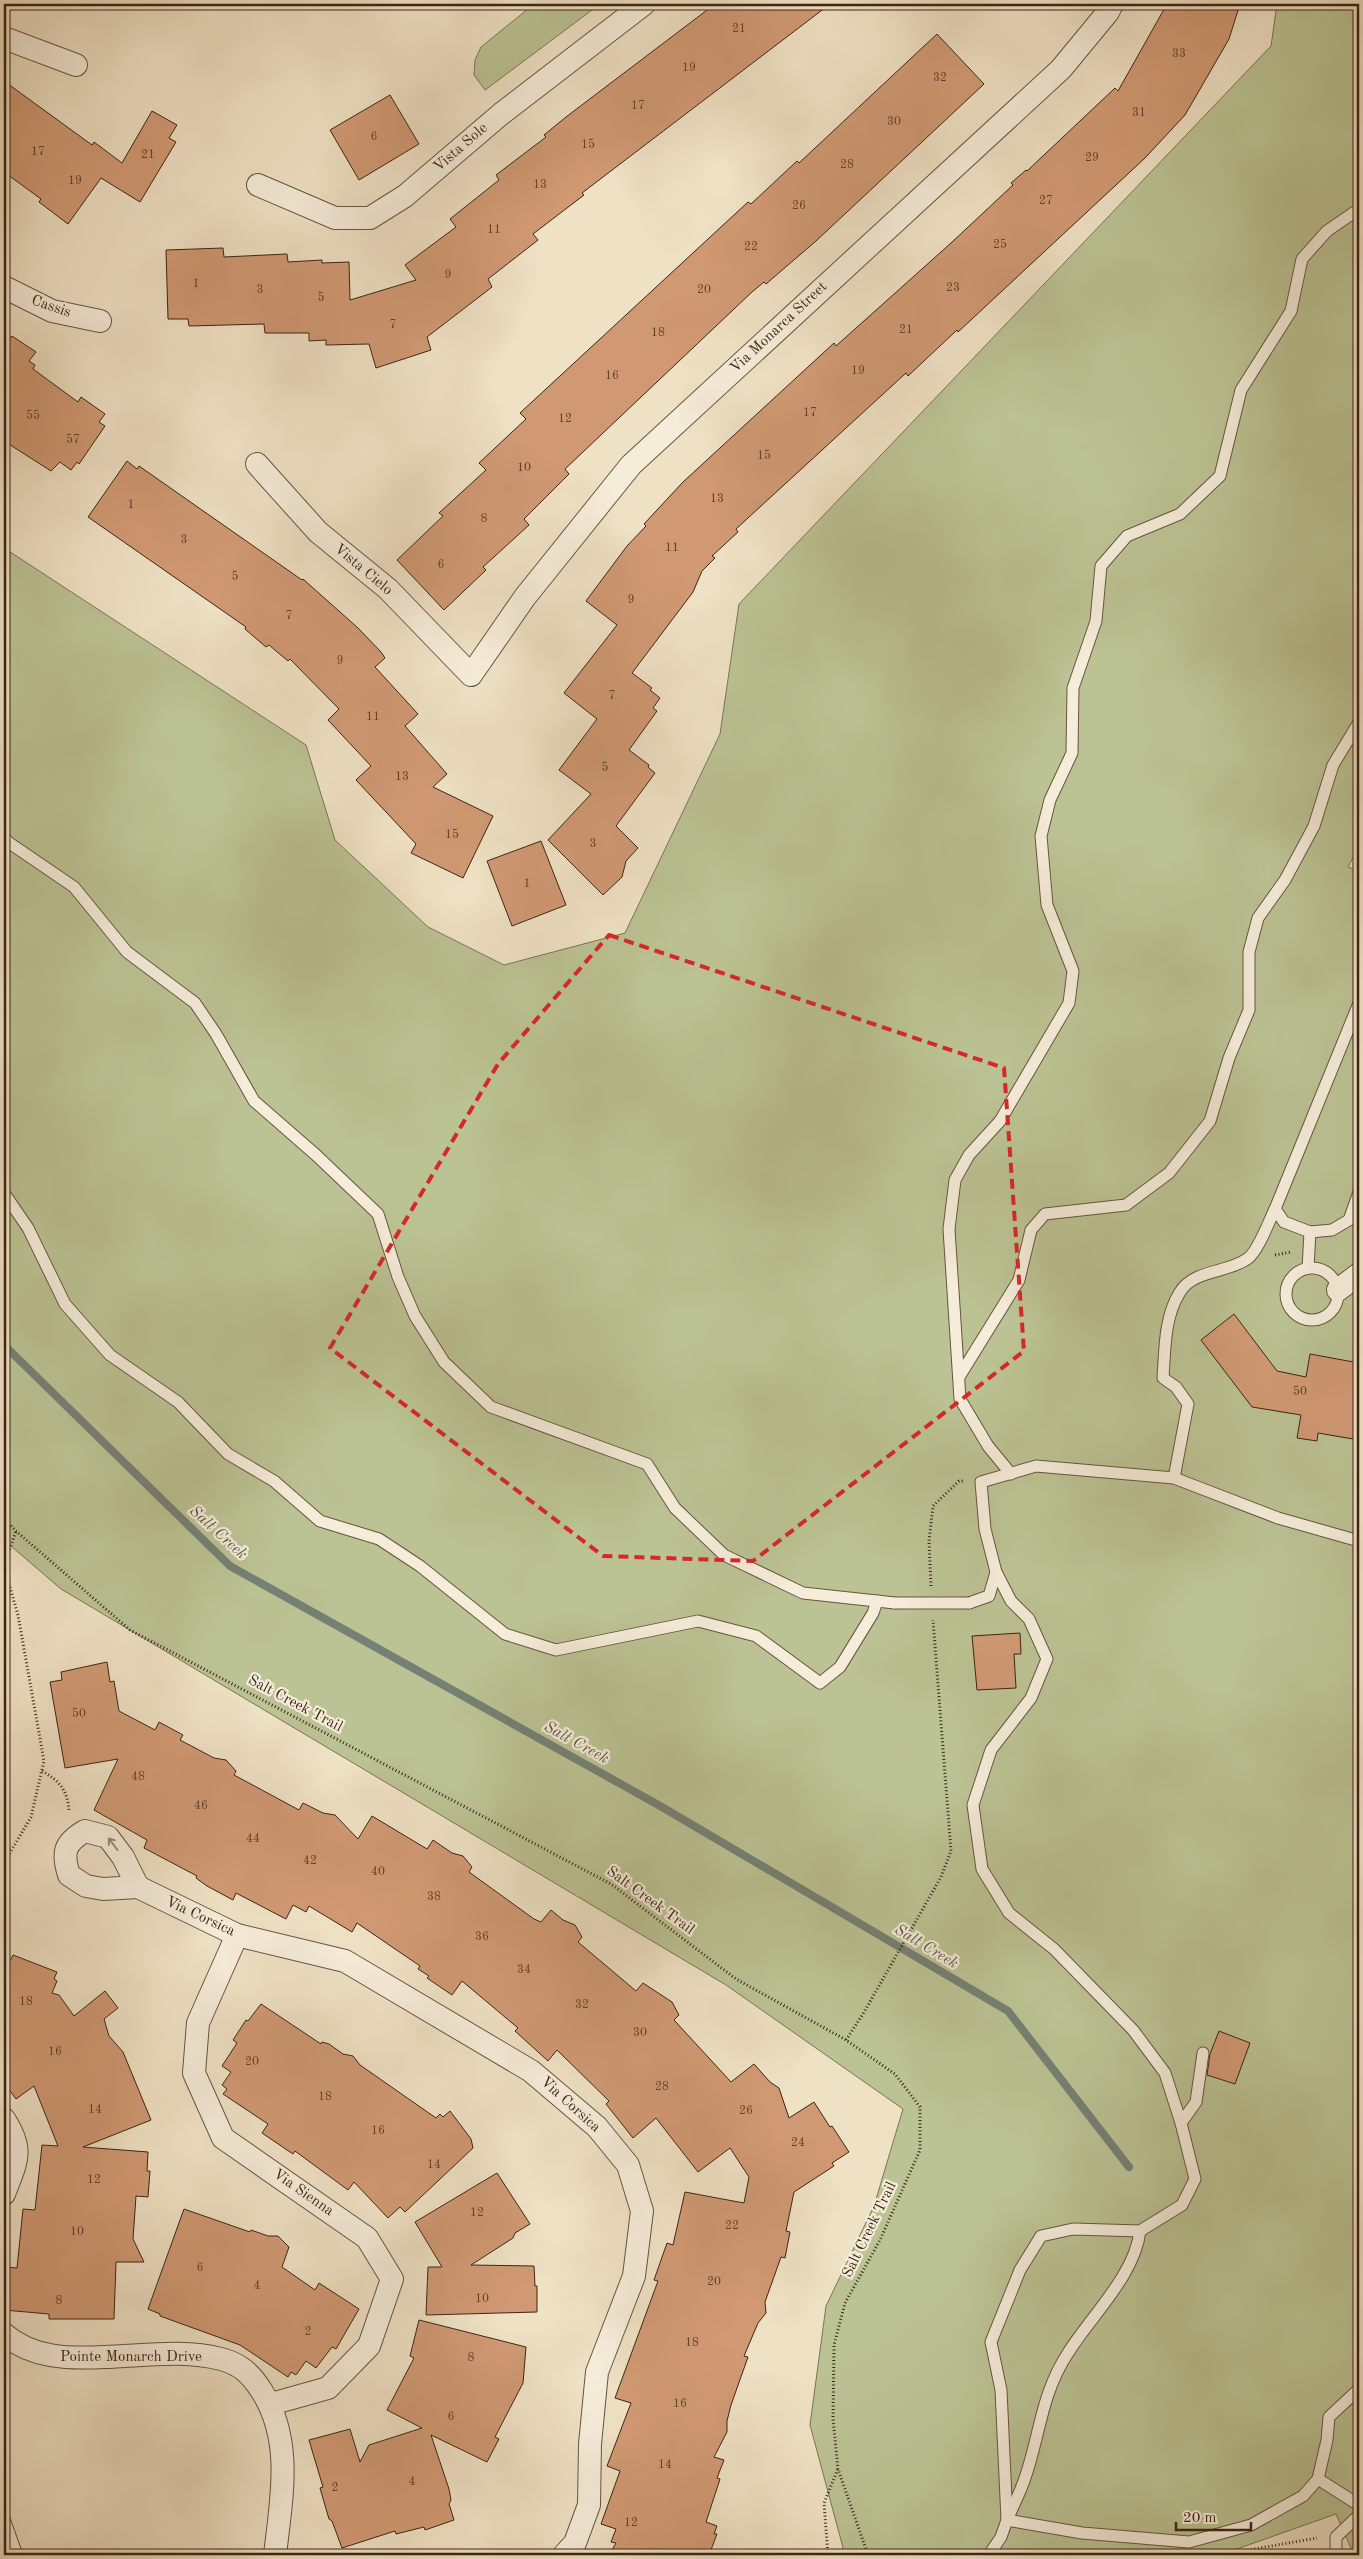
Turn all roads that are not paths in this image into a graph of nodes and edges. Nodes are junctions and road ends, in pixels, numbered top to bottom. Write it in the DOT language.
graph roads {
  1 [pos="644,4"];
  2 [pos="1112,4"];
  3 [pos="4,38"];
  4 [pos="76,65"];
  5 [pos="258,185"];
  6 [pos="1359,209"];
  7 [pos="4,287"];
  8 [pos="100,321"];
  9 [pos="257,464"];
  10 [pos="470,675"];
  11 [pos="1359,722"];
  12 [pos="4,836"];
  13 [pos="1359,1003"];
  14 [pos="4,1192"];
  15 [pos="1359,1192"];
  16 [pos="1275,1209"];
  17 [pos="1310,1232"];
  18 [pos="1308,1268"];
  19 [pos="1359,1274"];
  20 [pos="1338,1290"];
  21 [pos="959,1377"];
  22 [pos="1011,1474"];
  23 [pos="1174,1478"];
  24 [pos="1359,1541"];
  25 [pos="996,1572"];
  26 [pos="877,1601"];
  27 [pos="138,1887"];
  28 [pos="236,1935"];
  29 [pos="1203,2053"];
  30 [pos="4,2119"];
  31 [pos="1181,2123"];
  32 [pos="4,2194"];
  33 [pos="1140,2231"];
  34 [pos="4,2334"];
  35 [pos="1359,2389"];
  36 [pos="271,2404"];
  37 [pos="1318,2479"];
  38 [pos="1359,2505"];
  39 [pos="1359,2515"];
  40 [pos="4,2519"];
  41 [pos="1007,2520"];
  42 [pos="17,2555"];
  43 [pos="274,2555"];
  44 [pos="564,2555"];
  45 [pos="989,2555"];
  46 [pos="1336,2555"];
  1 -- 5 [label="street, Vista Sole"];
  2 -- 10 [label="street, Via Monarca Street"];
  3 -- 4 [label="street"];
  6 -- 21 [label="lane"];
  7 -- 8 [label="street, Cassis"];
  9 -- 10 [label="street, Vista Cielo"];
  11 -- 21 [label="lane"];
  12 -- 26 [label="lane"];
  13 -- 16 [label="lane"];
  14 -- 26 [label="lane"];
  15 -- 17 [label="lane"];
  16 -- 17 [label="lane"];
  16 -- 23 [label="lane"];
  17 -- 18 [label="lane"];
  18 -- 20 [label="lane"];
  18 -- 20 [label="lane"];
  19 -- 20 [label="street"];
  21 -- 22 [label="lane"];
  22 -- 23 [label="lane"];
  22 -- 25 [label="lane"];
  23 -- 24 [label="lane"];
  25 -- 26 [label="lane, bridge"];
  25 -- 31 [label="lane"];
  27 -- 27 [label="street, Via Corsica, one-way"];
  27 -- 28 [label="street, Via Corsica"];
  28 -- 36 [label="street, Via Sienna"];
  28 -- 44 [label="street, Via Corsica"];
  29 -- 31 [label="lane"];
  30 -- 32 [label="street"];
  31 -- 33 [label="lane"];
  33 -- 41 [label="lane"];
  33 -- 41 [label="lane"];
  34 -- 36 [label="street, Pointe Monarch Drive"];
  35 -- 37 [label="lane"];
  36 -- 43 [label="street, Pointe Monarch Drive"];
  37 -- 38 [label="lane"];
  37 -- 41 [label="lane"];
  39 -- 46 [label="lane"];
  40 -- 42 [label="lane"];
  41 -- 45 [label="lane"];
}
